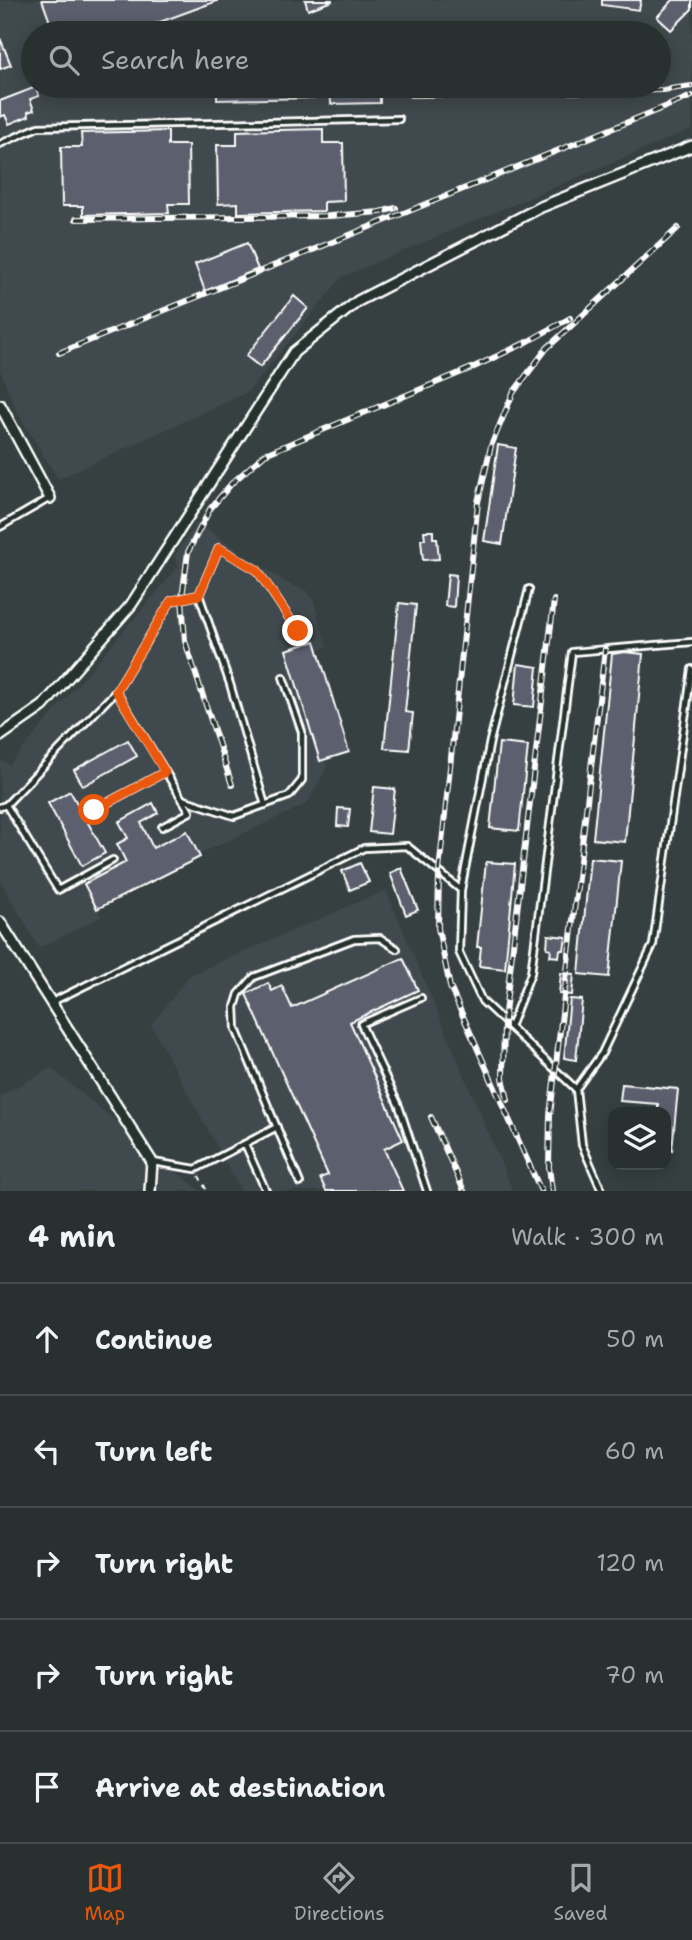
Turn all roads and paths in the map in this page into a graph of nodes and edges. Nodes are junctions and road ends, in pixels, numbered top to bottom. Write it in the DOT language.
graph roads {
  1 [pos="399,119"];
  2 [pos="0,144"];
  3 [pos="692,146"];
  4 [pos="0,405"];
  5 [pos="50,498"];
  6 [pos="0,527"];
  7 [pos="529,589"];
  8 [pos="199,595"];
  9 [pos="298,631"];
  10 [pos="692,642"];
  11 [pos="692,669"];
  12 [pos="283,677"];
  13 [pos="116,691"];
  14 [pos="0,736"];
  15 [pos="165,772"];
  16 [pos="182,799"];
  17 [pos="6,804"];
  18 [pos="265,805"];
  19 [pos="0,807"];
  20 [pos="94,810"];
  21 [pos="162,827"];
  22 [pos="113,860"];
  23 [pos="461,890"];
  24 [pos="0,922"];
  25 [pos="397,949"];
  26 [pos="421,998"];
  27 [pos="52,1002"];
  28 [pos="510,1027"];
  29 [pos="576,1089"];
  30 [pos="277,1127"];
  31 [pos="245,1144"];
  32 [pos="152,1162"];
  33 [pos="196,1169"];
  34 [pos="300,1182"];
  35 [pos="150,1191"];
  36 [pos="207,1191"];
  37 [pos="266,1191"];
  38 [pos="427,1191"];
  39 [pos="602,1191"];
  1 -- 2 [label="lane"];
  3 -- 14 [label="street"];
  4 -- 5 [label="street"];
  5 -- 6 [label="lane"];
  7 -- 23 [label="lane"];
  8 -- 9 [label="lane"];
  8 -- 13 [label="lane"];
  8 -- 18 [label="lane"];
  10 -- 28 [label="lane"];
  11 -- 29 [label="lane"];
  12 -- 18 [label="lane"];
  13 -- 15 [label="lane"];
  13 -- 17 [label="lane"];
  15 -- 16 [label="lane"];
  15 -- 20 [label="lane"];
  16 -- 18 [label="lane"];
  16 -- 21 [label="lane"];
  17 -- 19 [label="lane"];
  17 -- 22 [label="lane"];
  23 -- 27 [label="lane"];
  23 -- 28 [label="lane"];
  24 -- 27 [label="street"];
  25 -- 30 [label="lane"];
  26 -- 38 [label="lane"];
  27 -- 32 [label="street"];
  28 -- 29 [label="lane"];
  29 -- 39 [label="lane"];
  30 -- 31 [label="lane"];
  30 -- 34 [label="lane"];
  31 -- 33 [label="lane"];
  31 -- 37 [label="lane"];
  32 -- 33 [label="lane"];
  32 -- 35 [label="street"];
  33 -- 36 [label="path"];
}
